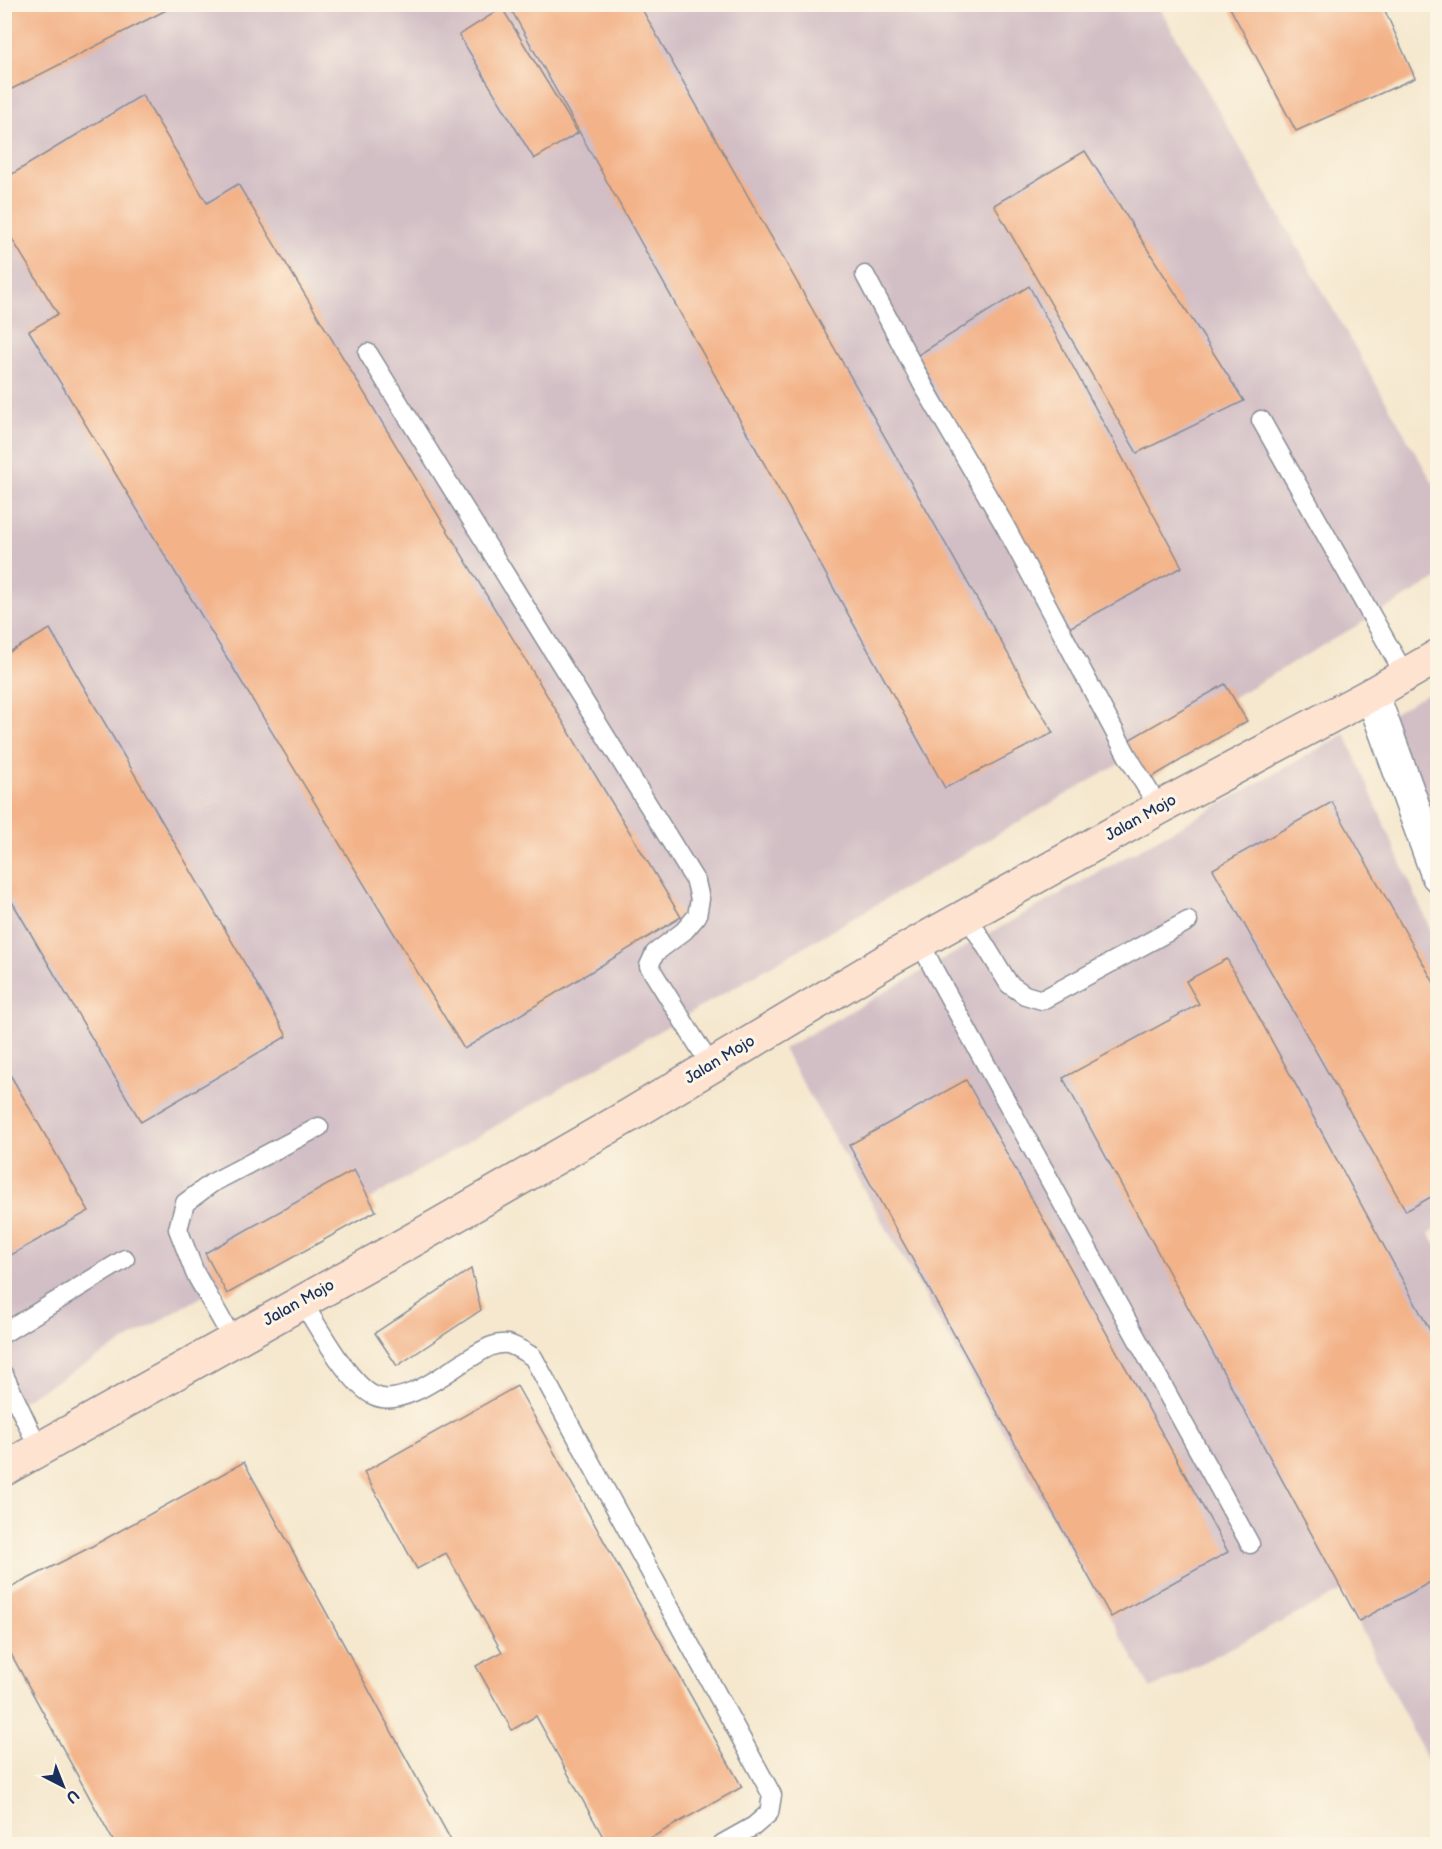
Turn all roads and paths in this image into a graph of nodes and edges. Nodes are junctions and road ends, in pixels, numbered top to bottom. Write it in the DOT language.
graph roads {
  1 [pos="865,275"];
  2 [pos="369,352"];
  3 [pos="1262,420"];
  4 [pos="1428,665"];
  5 [pos="1372,694"];
  6 [pos="1159,808"];
  7 [pos="1437,875"];
  8 [pos="967,916"];
  9 [pos="1188,921"];
  10 [pos="920,942"];
  11 [pos="711,1066"];
  12 [pos="319,1127"];
  13 [pos="124,1259"];
  14 [pos="302,1301"];
  15 [pos="4,1333"];
  16 [pos="233,1340"];
  17 [pos="4,1375"];
  18 [pos="39,1449"];
  19 [pos="4,1469"];
  20 [pos="1250,1544"];
  21 [pos="722,1845"];
  1 -- 6 [label="lane"];
  2 -- 11 [label="lane"];
  3 -- 4 [label="lane"];
  4 -- 5 [label="street, Jalan Mojo"];
  5 -- 6 [label="street, Jalan Mojo"];
  5 -- 7 [label="street"];
  6 -- 8 [label="street, Jalan Mojo"];
  8 -- 9 [label="lane"];
  8 -- 10 [label="street, Jalan Mojo"];
  10 -- 11 [label="street, Jalan Mojo"];
  10 -- 20 [label="lane"];
  11 -- 14 [label="street, Jalan Mojo"];
  12 -- 16 [label="lane"];
  13 -- 15 [label="lane"];
  14 -- 16 [label="street, Jalan Mojo"];
  14 -- 21 [label="lane"];
  16 -- 18 [label="street, Jalan Mojo"];
  17 -- 18 [label="lane"];
  18 -- 19 [label="street, Jalan Mojo"];
}
